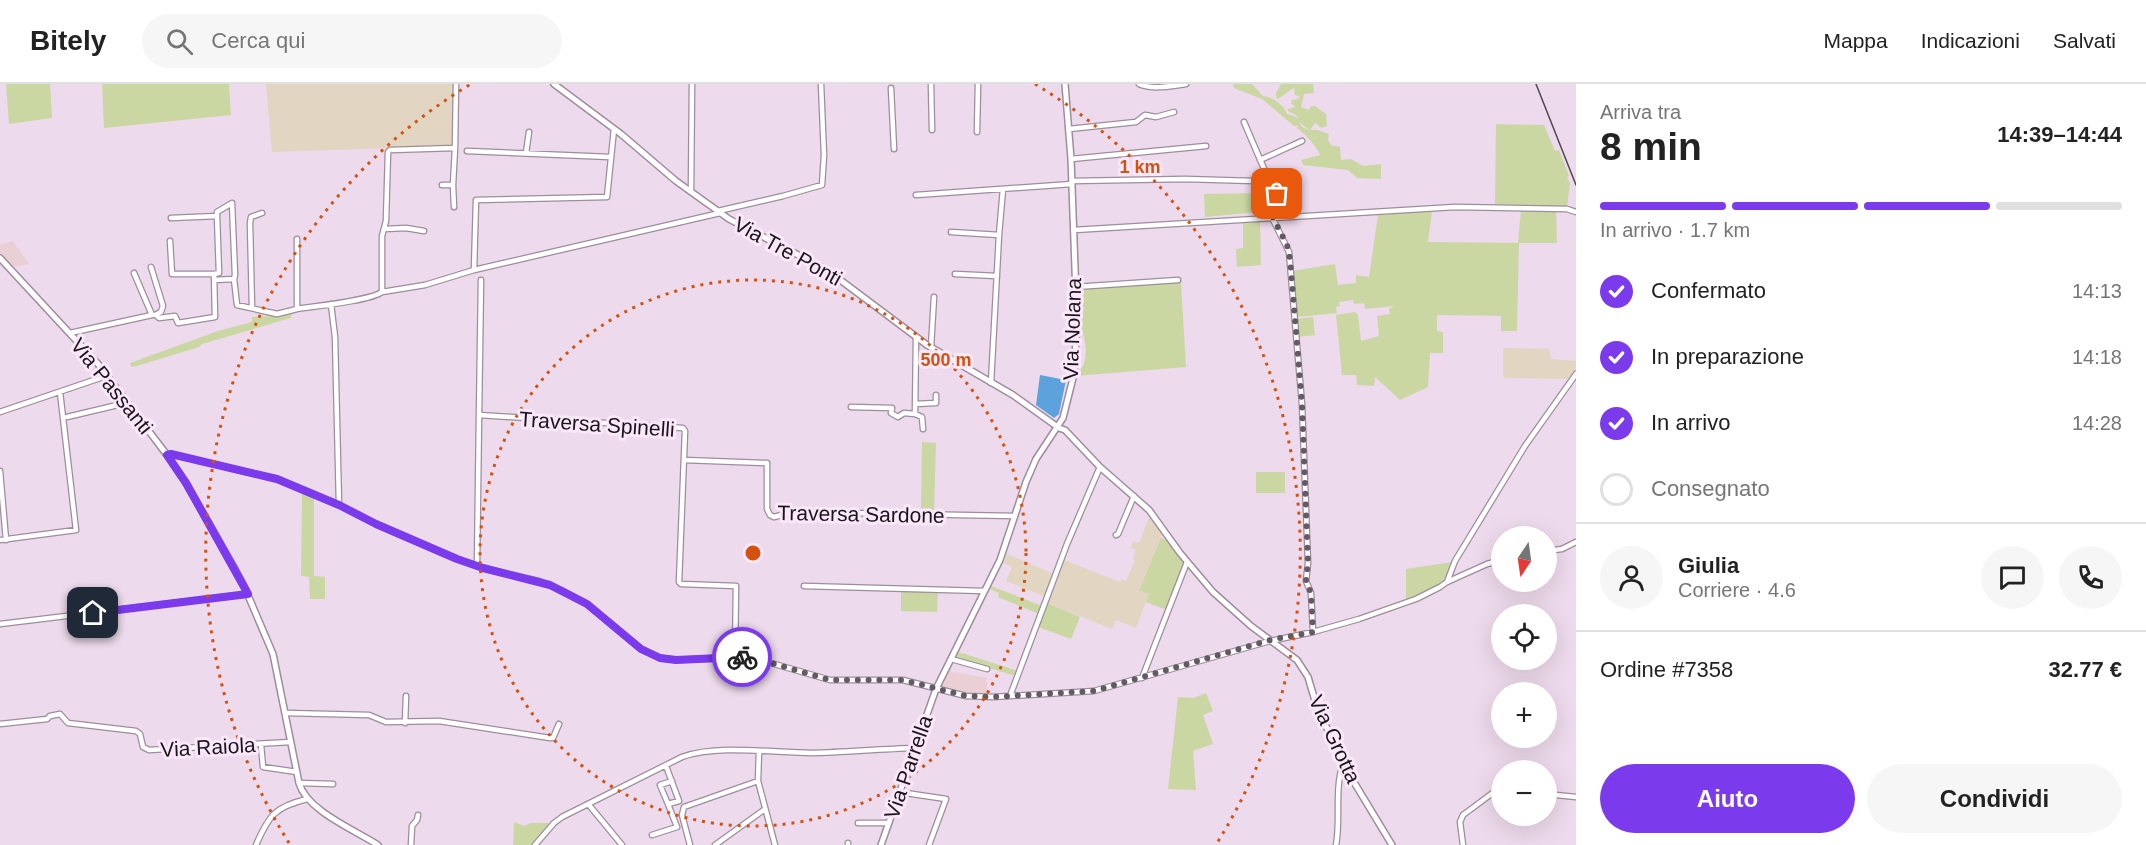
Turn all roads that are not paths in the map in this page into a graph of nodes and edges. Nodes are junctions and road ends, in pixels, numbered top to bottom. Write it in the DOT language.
graph roads {
  1 [pos="456,84"];
  2 [pos="554,84"];
  3 [pos="692,84"];
  4 [pos="821,84"];
  5 [pos="931,84"];
  6 [pos="978,84"];
  7 [pos="1065,84"];
  8 [pos="1139,84"];
  9 [pos="1186,84"];
  10 [pos="891,88"];
  11 [pos="1174,112"];
  12 [pos="1244,122"];
  13 [pos="614,129"];
  14 [pos="1069,129"];
  15 [pos="932,130"];
  16 [pos="529,132"];
  17 [pos="977,132"];
  18 [pos="1302,141"];
  19 [pos="1206,146"];
  20 [pos="455,147"];
  21 [pos="894,149"];
  22 [pos="467,151"];
  23 [pos="526,153"];
  24 [pos="610,156"];
  25 [pos="1071,159"];
  26 [pos="1260,160"];
  27 [pos="1072,182"];
  28 [pos="442,184"];
  29 [pos="453,185"];
  30 [pos="1002,189"];
  31 [pos="691,192"];
  32 [pos="916,195"];
  33 [pos="454,207"];
  34 [pos="719,212"];
  35 [pos="1270,212"];
  36 [pos="1576,212"];
  37 [pos="262,213"];
  38 [pos="217,216"];
  39 [pos="171,218"];
  40 [pos="1274,219"];
  41 [pos="385,230"];
  42 [pos="1074,230"];
  43 [pos="424,231"];
  44 [pos="951,232"];
  45 [pos="999,234"];
  46 [pos="297,239"];
  47 [pos="170,242"];
  48 [pos="0,258"];
  49 [pos="152,267"];
  50 [pos="474,270"];
  51 [pos="134,273"];
  52 [pos="956,274"];
  53 [pos="997,276"];
  54 [pos="214,277"];
  55 [pos="234,279"];
  56 [pos="481,280"];
  57 [pos="1178,280"];
  58 [pos="1075,287"];
  59 [pos="382,292"];
  60 [pos="934,297"];
  61 [pos="331,304"];
  62 [pos="252,307"];
  63 [pos="297,309"];
  64 [pos="154,315"];
  65 [pos="70,333"];
  66 [pos="916,337"];
  67 [pos="931,347"];
  68 [pos="1576,374"];
  69 [pos="106,376"];
  70 [pos="991,382"];
  71 [pos="1574,383"];
  72 [pos="60,392"];
  73 [pos="936,394"];
  74 [pos="126,403"];
  75 [pos="915,404"];
  76 [pos="851,407"];
  77 [pos="0,412"];
  78 [pos="915,414"];
  79 [pos="479,415"];
  80 [pos="67,417"];
  81 [pos="1059,428"];
  82 [pos="922,429"];
  83 [pos="167,455"];
  84 [pos="684,460"];
  85 [pos="1100,467"];
  86 [pos="0,471"];
  87 [pos="1134,496"];
  88 [pos="339,505"];
  89 [pos="1015,516"];
  90 [pos="1116,535"];
  91 [pos="3,540"];
  92 [pos="1576,542"];
  93 [pos="1557,550"];
  94 [pos="1187,562"];
  95 [pos="1491,563"];
  96 [pos="477,566"];
  97 [pos="1447,582"];
  98 [pos="804,586"];
  99 [pos="984,591"];
  100 [pos="248,594"];
  101 [pos="0,624"];
  102 [pos="1313,632"];
  103 [pos="1270,640"];
  104 [pos="735,657"];
  105 [pos="951,659"];
  106 [pos="987,669"];
  107 [pos="1142,678"];
  108 [pos="936,689"];
  109 [pos="406,696"];
  110 [pos="1010,696"];
  111 [pos="286,712"];
  112 [pos="405,723"];
  113 [pos="0,724"];
  114 [pos="559,724"];
  115 [pos="291,742"];
  116 [pos="261,745"];
  117 [pos="915,748"];
  118 [pos="759,751"];
  119 [pos="1343,765"];
  120 [pos="666,766"];
  121 [pos="297,772"];
  122 [pos="672,781"];
  123 [pos="758,781"];
  124 [pos="299,783"];
  125 [pos="333,784"];
  126 [pos="899,792"];
  127 [pos="1491,794"];
  128 [pos="1557,795"];
  129 [pos="1576,797"];
  130 [pos="307,799"];
  131 [pos="668,804"];
  132 [pos="589,805"];
  133 [pos="765,809"];
  134 [pos="418,815"];
  135 [pos="858,823"];
  136 [pos="889,823"];
  137 [pos="652,835"];
  138 [pos="256,845"];
  139 [pos="378,845"];
  140 [pos="411,845"];
  141 [pos="535,845"];
  142 [pos="622,845"];
  143 [pos="690,845"];
  144 [pos="715,845"];
  145 [pos="775,845"];
  146 [pos="881,845"];
  147 [pos="928,845"];
  148 [pos="1336,845"];
  149 [pos="1392,845"];
  150 [pos="1462,845"];
  1 -- 20 [label="street"];
  2 -- 13 [label="street, Via Tre Ponti"];
  3 -- 31 [label="street"];
  4 -- 34 [label="street"];
  5 -- 15 [label="street"];
  6 -- 17 [label="street"];
  7 -- 14 [label="street, Via Nolana"];
  8 -- 9 [label="street"];
  10 -- 21 [label="street"];
  11 -- 14 [label="street"];
  12 -- 26 [label="street"];
  13 -- 24 [label="street"];
  13 -- 31 [label="street, Via Tre Ponti"];
  14 -- 25 [label="street, Via Nolana"];
  16 -- 23 [label="street"];
  18 -- 26 [label="street"];
  19 -- 25 [label="street"];
  20 -- 29 [label="street"];
  20 -- 41 [label="street"];
  22 -- 23 [label="street"];
  23 -- 24 [label="street"];
  24 -- 50 [label="street"];
  25 -- 27 [label="street, Via Nolana"];
  26 -- 35 [label="street"];
  27 -- 30 [label="street"];
  27 -- 35 [label="street"];
  27 -- 42 [label="street, Via Nolana"];
  28 -- 29 [label="street"];
  29 -- 33 [label="street"];
  30 -- 32 [label="street"];
  30 -- 45 [label="street"];
  31 -- 34 [label="street, Via Tre Ponti"];
  34 -- 50 [label="street"];
  34 -- 66 [label="street, Via Tre Ponti"];
  35 -- 40 [label="street"];
  36 -- 40 [label="street"];
  37 -- 62 [label="street"];
  38 -- 39 [label="street"];
  38 -- 54 [label="street"];
  38 -- 55 [label="street"];
  40 -- 42 [label="street"];
  40 -- 102 [label="street"];
  41 -- 43 [label="street"];
  41 -- 59 [label="street"];
  42 -- 58 [label="street, Via Nolana"];
  44 -- 45 [label="street"];
  45 -- 53 [label="street"];
  46 -- 63 [label="street"];
  47 -- 54 [label="street"];
  48 -- 65 [label="street, Via Passanti"];
  49 -- 64 [label="street"];
  50 -- 59 [label="street"];
  51 -- 64 [label="street"];
  52 -- 53 [label="street"];
  53 -- 70 [label="street"];
  54 -- 55 [label="street"];
  54 -- 64 [label="street"];
  55 -- 62 [label="street"];
  56 -- 79 [label="street"];
  57 -- 58 [label="street"];
  58 -- 81 [label="street, Via Nolana"];
  59 -- 61 [label="street"];
  60 -- 67 [label="street"];
  61 -- 63 [label="street"];
  61 -- 88 [label="street"];
  62 -- 63 [label="street"];
  64 -- 65 [label="street"];
  65 -- 69 [label="street, Via Passanti"];
  66 -- 67 [label="street, Via Tre Ponti"];
  66 -- 75 [label="street"];
  67 -- 70 [label="street, Via Tre Ponti"];
  68 -- 71 [label="street"];
  69 -- 72 [label="street"];
  69 -- 74 [label="street, Via Passanti"];
  70 -- 81 [label="street, Via Tre Ponti"];
  71 -- 97 [label="street"];
  72 -- 77 [label="street"];
  72 -- 91 [label="street"];
  73 -- 75 [label="street"];
  74 -- 80 [label="street"];
  74 -- 83 [label="street, Via Passanti"];
  75 -- 78 [label="street"];
  76 -- 78 [label="street"];
  78 -- 82 [label="street"];
  79 -- 84 [label="street, Traversa Spinelli"];
  79 -- 96 [label="street"];
  81 -- 85 [label="street, Via Tre Ponti"];
  81 -- 89 [label="street, Via Nolana"];
  83 -- 88 [label="street"];
  83 -- 100 [label="street, Via Passanti"];
  84 -- 89 [label="street, Traversa Sardone"];
  84 -- 104 [label="street"];
  85 -- 87 [label="street, Via Tre Ponti"];
  85 -- 110 [label="street"];
  86 -- 91 [label="street"];
  87 -- 90 [label="street"];
  87 -- 94 [label="street, Via Tre Ponti"];
  88 -- 96 [label="street"];
  89 -- 99 [label="street, Via Nolana"];
  92 -- 93 [label="street"];
  94 -- 103 [label="street, Via Grotta"];
  94 -- 107 [label="street"];
  95 -- 97 [label="street"];
  96 -- 104 [label="street"];
  97 -- 102 [label="street"];
  98 -- 99 [label="street"];
  99 -- 105 [label="street, Via Nolana"];
  100 -- 101 [label="street"];
  100 -- 111 [label="street, Via Passanti"];
  102 -- 103 [label="street"];
  103 -- 107 [label="street"];
  103 -- 119 [label="street, Via Grotta"];
  104 -- 108 [label="street"];
  105 -- 106 [label="street"];
  105 -- 108 [label="street, Via Nolana"];
  107 -- 110 [label="street"];
  108 -- 110 [label="street"];
  108 -- 117 [label="street, Via Parrella"];
  109 -- 112 [label="street"];
  111 -- 112 [label="street"];
  111 -- 115 [label="street, Via Passanti"];
  112 -- 114 [label="street"];
  113 -- 116 [label="street, Via Raiola"];
  115 -- 116 [label="street, Via Raiola"];
  115 -- 121 [label="street, Via Passanti"];
  116 -- 121 [label="street"];
  117 -- 118 [label="street"];
  117 -- 126 [label="street, Via Parrella"];
  118 -- 120 [label="street"];
  118 -- 123 [label="street"];
  119 -- 148 [label="street"];
  119 -- 149 [label="street, Via Grotta"];
  120 -- 122 [label="street"];
  120 -- 132 [label="street"];
  121 -- 124 [label="street, Via Passanti"];
  122 -- 131 [label="street"];
  122 -- 131 [label="street"];
  123 -- 133 [label="street"];
  123 -- 143 [label="street"];
  124 -- 125 [label="street"];
  124 -- 130 [label="street, Via Passanti"];
  126 -- 136 [label="street, Via Parrella"];
  126 -- 147 [label="street"];
  127 -- 150 [label="street"];
  128 -- 129 [label="street"];
  130 -- 138 [label="street"];
  130 -- 139 [label="street"];
  131 -- 137 [label="street"];
  132 -- 141 [label="street"];
  132 -- 142 [label="street"];
  133 -- 144 [label="street"];
  133 -- 145 [label="street"];
  134 -- 140 [label="street"];
  135 -- 136 [label="street"];
  136 -- 146 [label="street, Via Parrella"];
}
